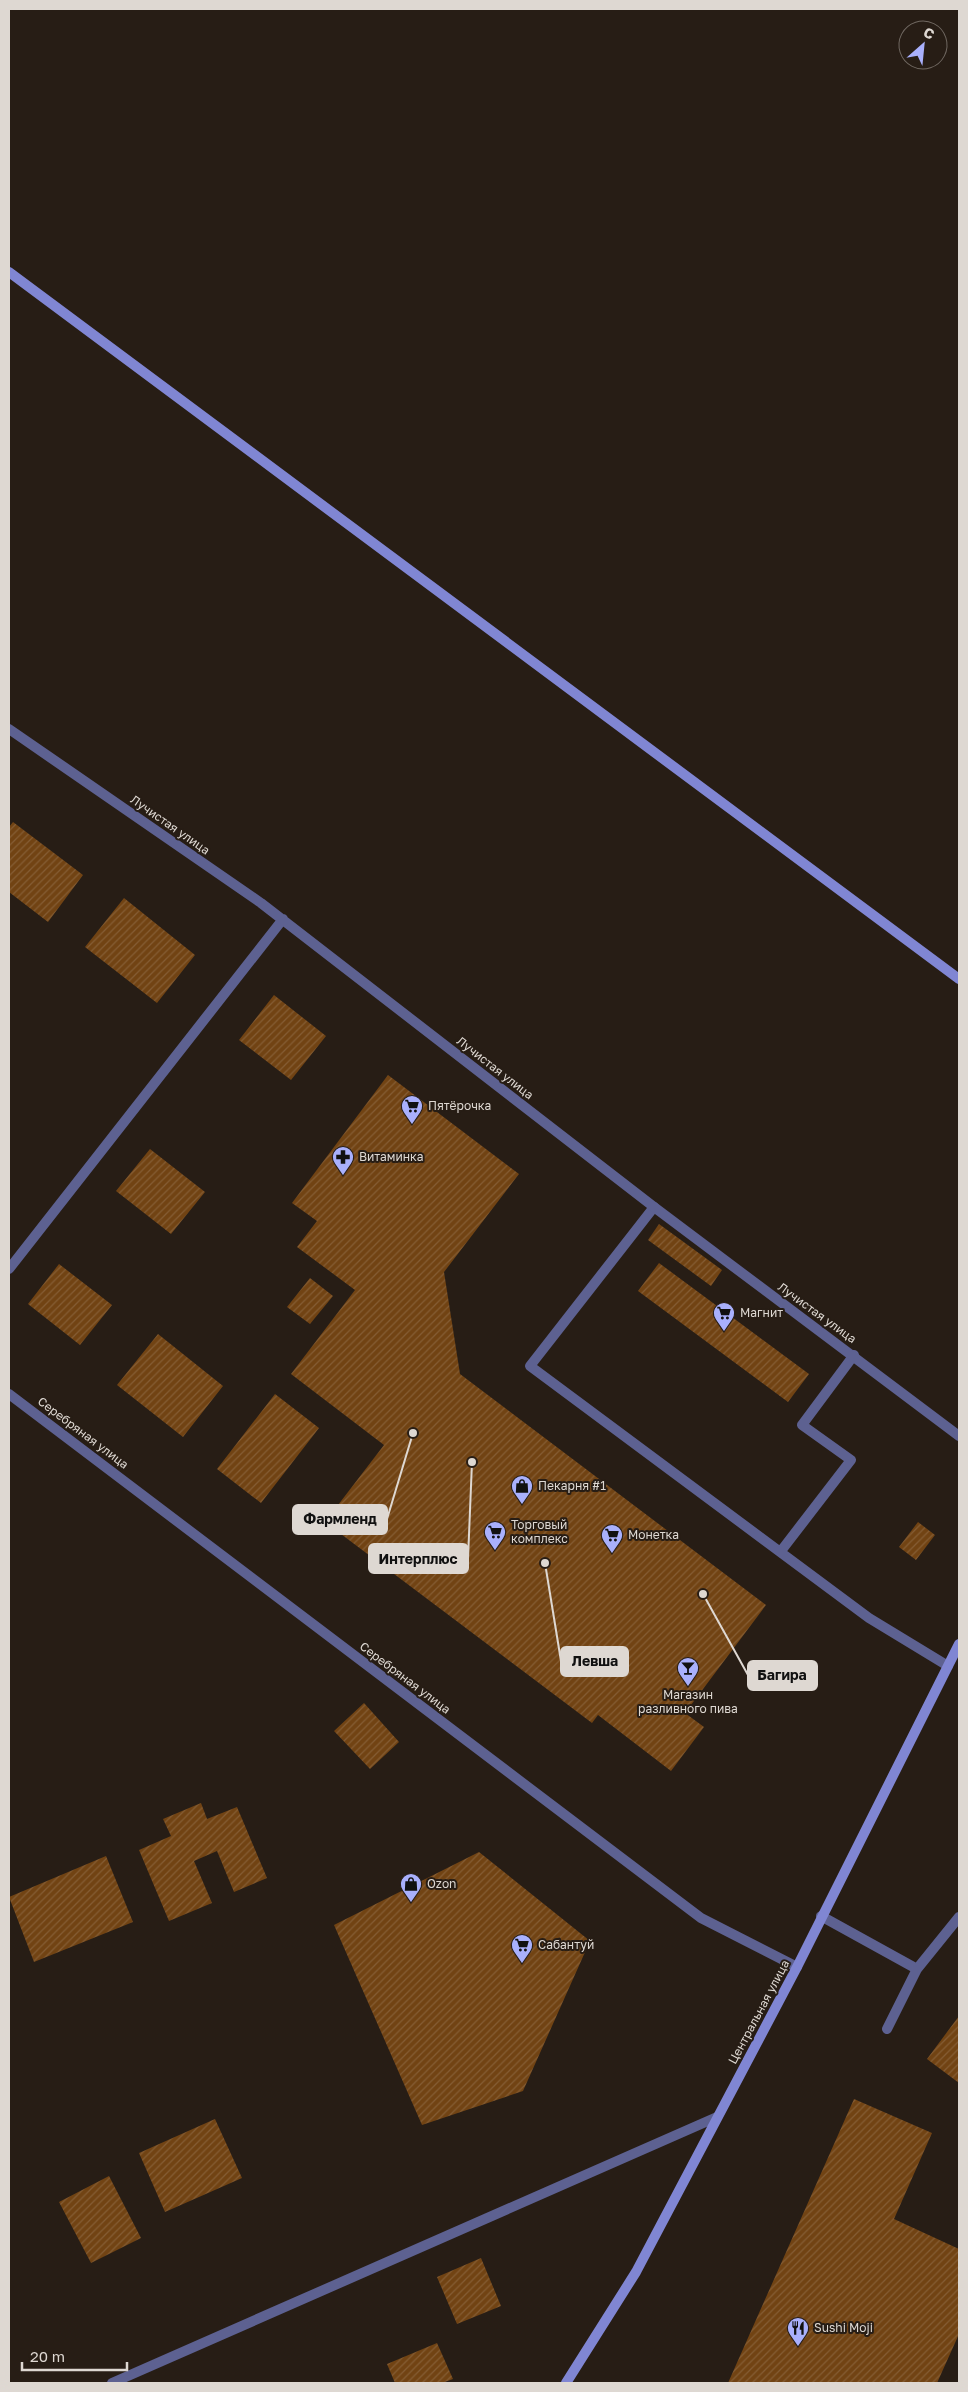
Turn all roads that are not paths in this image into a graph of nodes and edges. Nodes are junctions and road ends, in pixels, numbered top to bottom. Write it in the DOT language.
graph roads {
  1 [pos="9,272"];
  2 [pos="9,729"];
  3 [pos="283,919"];
  4 [pos="959,979"];
  5 [pos="654,1208"];
  6 [pos="9,1269"];
  7 [pos="854,1356"];
  8 [pos="9,1394"];
  9 [pos="959,1436"];
  10 [pos="781,1551"];
  11 [pos="959,1644"];
  12 [pos="948,1666"];
  13 [pos="821,1916"];
  14 [pos="959,1917"];
  15 [pos="797,1966"];
  16 [pos="917,1969"];
  17 [pos="887,2029"];
  18 [pos="717,2118"];
  19 [pos="112,2383"];
  20 [pos="566,2383"];
  1 -- 4 [label="main road"];
  2 -- 3 [label="street, Лучистая улица"];
  3 -- 5 [label="street, Лучистая улица"];
  3 -- 6 [label="street"];
  5 -- 7 [label="street, Лучистая улица"];
  5 -- 10 [label="street"];
  7 -- 9 [label="street, Лучистая улица"];
  7 -- 10 [label="street"];
  8 -- 15 [label="street, Серебряная улица"];
  10 -- 12 [label="street"];
  11 -- 12 [label="main road, Центральная улица"];
  12 -- 13 [label="main road, Центральная улица"];
  13 -- 15 [label="main road, Центральная улица"];
  13 -- 16 [label="street"];
  14 -- 16 [label="street"];
  15 -- 18 [label="main road, Центральная улица"];
  16 -- 17 [label="street"];
  18 -- 19 [label="street"];
  18 -- 20 [label="main road, Центральная улица"];
}
